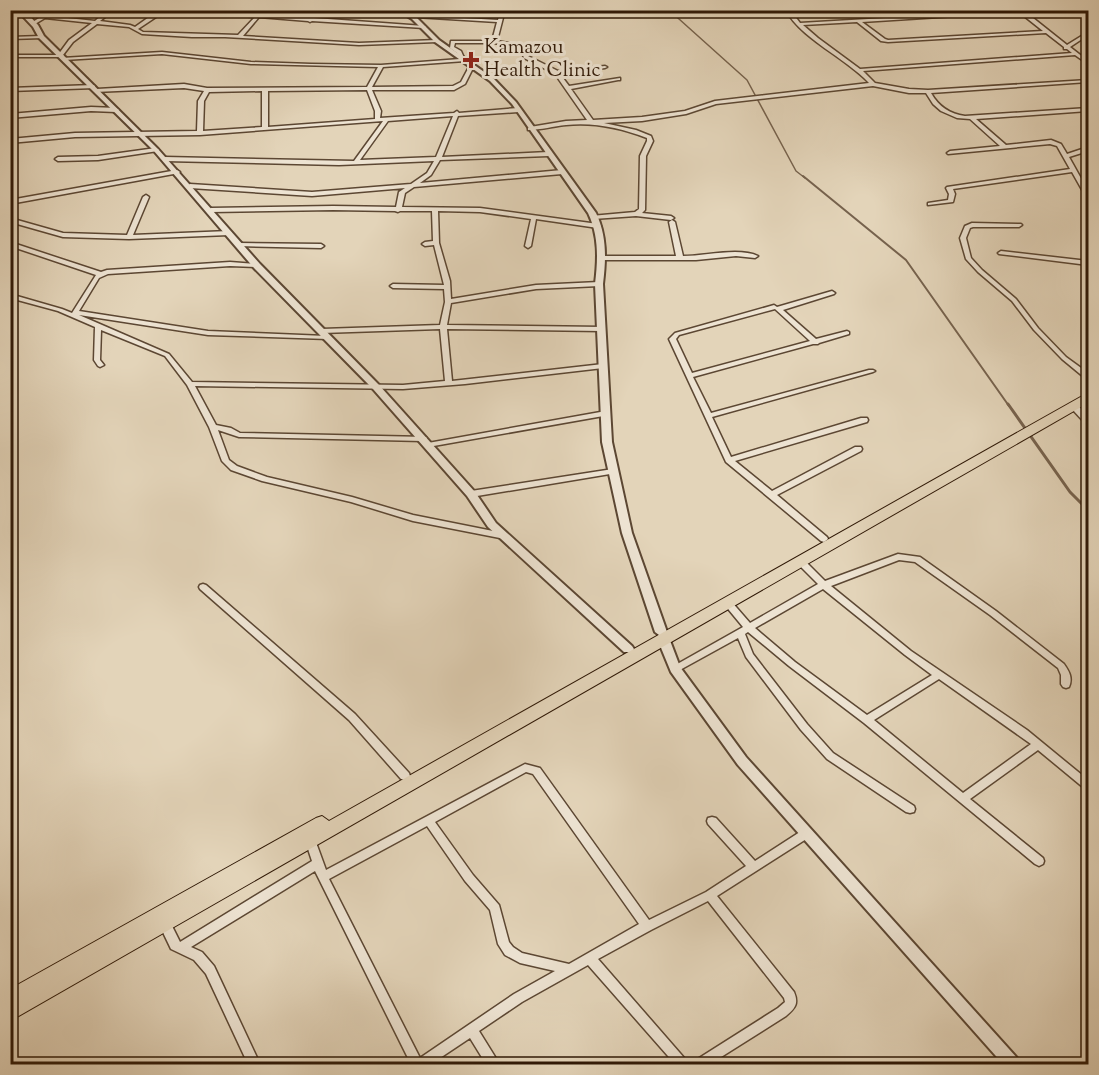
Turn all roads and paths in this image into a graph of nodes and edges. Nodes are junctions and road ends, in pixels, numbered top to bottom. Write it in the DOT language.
graph roads {
  1 [pos="20,10"];
  2 [pos="56,10"];
  3 [pos="112,10"];
  4 [pos="165,10"];
  5 [pos="261,10"];
  6 [pos="317,10"];
  7 [pos="400,10"];
  8 [pos="503,10"];
  9 [pos="829,11"];
  10 [pos="1020,11"];
  11 [pos="789,12"];
  12 [pos="416,15"];
  13 [pos="46,17"];
  14 [pos="255,17"];
  15 [pos="857,20"];
  16 [pos="310,21"];
  17 [pos="498,21"];
  18 [pos="842,21"];
  19 [pos="94,22"];
  20 [pos="33,23"];
  21 [pos="798,24"];
  22 [pos="424,27"];
  23 [pos="137,28"];
  24 [pos="1045,32"];
  25 [pos="1089,33"];
  26 [pos="41,37"];
  27 [pos="239,37"];
  28 [pos="10,38"];
  29 [pos="438,41"];
  30 [pos="494,42"];
  31 [pos="1066,48"];
  32 [pos="1075,54"];
  33 [pos="10,56"];
  34 [pos="62,57"];
  35 [pos="463,60"];
  36 [pos="1089,63"];
  37 [pos="381,66"];
  38 [pos="472,66"];
  39 [pos="605,67"];
  40 [pos="861,70"];
  41 [pos="557,73"];
  42 [pos="618,79"];
  43 [pos="1089,81"];
  44 [pos="873,84"];
  45 [pos="568,88"];
  46 [pos="95,89"];
  47 [pos="265,89"];
  48 [pos="369,89"];
  49 [pos="10,90"];
  50 [pos="207,90"];
  51 [pos="928,92"];
  52 [pos="1089,109"];
  53 [pos="116,110"];
  54 [pos="518,110"];
  55 [pos="457,113"];
  56 [pos="10,116"];
  57 [pos="387,119"];
  58 [pos="974,119"];
  59 [pos="377,120"];
  60 [pos="590,121"];
  61 [pos="265,128"];
  62 [pos="530,129"];
  63 [pos="200,133"];
  64 [pos="141,135"];
  65 [pos="10,141"];
  66 [pos="1005,147"];
  67 [pos="1089,149"];
  68 [pos="156,150"];
  69 [pos="950,153"];
  70 [pos="548,154"];
  71 [pos="1066,156"];
  72 [pos="57,159"];
  73 [pos="165,159"];
  74 [pos="438,159"];
  75 [pos="357,161"];
  76 [pos="1074,170"];
  77 [pos="177,172"];
  78 [pos="562,172"];
  79 [pos="190,186"];
  80 [pos="408,186"];
  81 [pos="1089,195"];
  82 [pos="146,197"];
  83 [pos="10,202"];
  84 [pos="930,204"];
  85 [pos="435,208"];
  86 [pos="211,210"];
  87 [pos="398,210"];
  88 [pos="636,214"];
  89 [pos="534,217"];
  90 [pos="593,217"];
  91 [pos="10,220"];
  92 [pos="672,220"];
  93 [pos="1019,225"];
  94 [pos="598,226"];
  95 [pos="228,233"];
  96 [pos="129,237"];
  97 [pos="436,243"];
  98 [pos="10,244"];
  99 [pos="424,244"];
  100 [pos="240,245"];
  101 [pos="321,246"];
  102 [pos="528,246"];
  103 [pos="1001,253"];
  104 [pos="755,256"];
  105 [pos="602,258"];
  106 [pos="680,258"];
  107 [pos="1089,263"];
  108 [pos="257,266"];
  109 [pos="100,274"];
  110 [pos="599,284"];
  111 [pos="393,286"];
  112 [pos="447,287"];
  113 [pos="832,293"];
  114 [pos="10,296"];
  115 [pos="448,302"];
  116 [pos="774,307"];
  117 [pos="60,310"];
  118 [pos="75,313"];
  119 [pos="98,326"];
  120 [pos="443,327"];
  121 [pos="602,329"];
  122 [pos="847,333"];
  123 [pos="324,335"];
  124 [pos="816,343"];
  125 [pos="100,365"];
  126 [pos="603,366"];
  127 [pos="870,370"];
  128 [pos="689,376"];
  129 [pos="1089,376"];
  130 [pos="449,383"];
  131 [pos="190,384"];
  132 [pos="376,387"];
  133 [pos="1089,389"];
  134 [pos="1089,398"];
  135 [pos="1074,406"];
  136 [pos="606,413"];
  137 [pos="708,416"];
  138 [pos="864,420"];
  139 [pos="1089,421"];
  140 [pos="213,427"];
  141 [pos="425,442"];
  142 [pos="858,449"];
  143 [pos="729,460"];
  144 [pos="613,471"];
  145 [pos="471,494"];
  146 [pos="771,495"];
  147 [pos="505,536"];
  148 [pos="824,539"];
  149 [pos="800,561"];
  150 [pos="824,585"];
  151 [pos="203,587"];
  152 [pos="728,602"];
  153 [pos="745,630"];
  154 [pos="662,635"];
  155 [pos="628,649"];
  156 [pos="675,669"];
  157 [pos="939,675"];
  158 [pos="1066,684"];
  159 [pos="867,720"];
  160 [pos="490,732"];
  161 [pos="1038,744"];
  162 [pos="405,776"];
  163 [pos="1089,785"];
  164 [pos="964,798"];
  165 [pos="910,809"];
  166 [pos="428,820"];
  167 [pos="712,820"];
  168 [pos="807,833"];
  169 [pos="310,840"];
  170 [pos="1039,861"];
  171 [pos="317,864"];
  172 [pos="754,867"];
  173 [pos="323,877"];
  174 [pos="710,895"];
  175 [pos="165,924"];
  176 [pos="647,926"];
  177 [pos="180,948"];
  178 [pos="589,958"];
  179 [pos="570,969"];
  180 [pos="10,999"];
  181 [pos="10,1012"];
  182 [pos="471,1029"];
  183 [pos="254,1065"];
  184 [pos="419,1065"];
  185 [pos="494,1065"];
  186 [pos="682,1065"];
  187 [pos="700,1065"];
  188 [pos="1013,1065"];
  1 -- 20 [label="street"];
  2 -- 13 [label="street"];
  3 -- 19 [label="street"];
  4 -- 14 [label="street"];
  4 -- 23 [label="street"];
  5 -- 14 [label="street"];
  6 -- 16 [label="street"];
  7 -- 12 [label="street"];
  8 -- 17 [label="street"];
  9 -- 11 [label="street"];
  9 -- 18 [label="street"];
  10 -- 15 [label="street"];
  10 -- 24 [label="street"];
  11 -- 21 [label="street"];
  12 -- 17 [label="street"];
  12 -- 22 [label="street"];
  13 -- 19 [label="street"];
  13 -- 20 [label="street"];
  14 -- 16 [label="street"];
  14 -- 27 [label="street"];
  15 -- 18 [label="street"];
  15 -- 24 [label="street"];
  16 -- 22 [label="street"];
  17 -- 30 [label="street"];
  18 -- 21 [label="street"];
  19 -- 23 [label="street"];
  19 -- 34 [label="street"];
  20 -- 26 [label="street"];
  21 -- 40 [label="street"];
  22 -- 29 [label="street"];
  23 -- 27 [label="street"];
  24 -- 31 [label="street"];
  25 -- 31 [label="street"];
  26 -- 28 [label="street"];
  26 -- 34 [label="street"];
  27 -- 29 [label="street"];
  29 -- 35 [label="street"];
  30 -- 35 [label="street"];
  30 -- 41 [label="street"];
  31 -- 32 [label="street"];
  32 -- 36 [label="street"];
  32 -- 40 [label="street"];
  33 -- 34 [label="street"];
  34 -- 37 [label="street"];
  34 -- 46 [label="street"];
  35 -- 37 [label="street"];
  35 -- 38 [label="street"];
  37 -- 48 [label="street"];
  38 -- 48 [label="street"];
  38 -- 54 [label="street"];
  39 -- 41 [label="street"];
  40 -- 44 [label="street"];
  41 -- 45 [label="street"];
  42 -- 45 [label="street"];
  43 -- 51 [label="street"];
  44 -- 51 [label="street"];
  44 -- 60 [label="street"];
  45 -- 60 [label="street"];
  46 -- 49 [label="street"];
  46 -- 50 [label="street"];
  46 -- 53 [label="street"];
  47 -- 48 [label="street"];
  47 -- 50 [label="street"];
  47 -- 61 [label="street"];
  48 -- 59 [label="street"];
  50 -- 63 [label="street"];
  51 -- 58 [label="street"];
  52 -- 58 [label="street"];
  53 -- 56 [label="street"];
  53 -- 64 [label="street"];
  54 -- 55 [label="street"];
  54 -- 62 [label="street"];
  55 -- 57 [label="street"];
  55 -- 74 [label="street"];
  57 -- 59 [label="street"];
  57 -- 75 [label="street"];
  58 -- 66 [label="street"];
  59 -- 61 [label="street"];
  60 -- 62 [label="street"];
  60 -- 88 [label="street"];
  61 -- 63 [label="street"];
  62 -- 70 [label="street"];
  63 -- 64 [label="street"];
  64 -- 65 [label="street"];
  64 -- 68 [label="street"];
  66 -- 69 [label="street"];
  66 -- 71 [label="street"];
  67 -- 71 [label="street"];
  68 -- 72 [label="street"];
  68 -- 73 [label="street"];
  70 -- 74 [label="street"];
  70 -- 78 [label="street"];
  71 -- 76 [label="street"];
  73 -- 75 [label="street"];
  73 -- 77 [label="street"];
  74 -- 75 [label="street"];
  74 -- 80 [label="street"];
  76 -- 81 [label="street"];
  76 -- 84 [label="street"];
  77 -- 79 [label="street"];
  77 -- 83 [label="street"];
  78 -- 80 [label="street"];
  78 -- 90 [label="street"];
  79 -- 80 [label="street"];
  79 -- 86 [label="street"];
  80 -- 87 [label="street"];
  82 -- 96 [label="street"];
  85 -- 87 [label="street"];
  85 -- 89 [label="street"];
  85 -- 97 [label="street"];
  86 -- 87 [label="street"];
  86 -- 95 [label="street"];
  88 -- 90 [label="street"];
  88 -- 92 [label="street"];
  89 -- 94 [label="street"];
  89 -- 102 [label="street"];
  90 -- 94 [label="street"];
  91 -- 96 [label="street"];
  92 -- 106 [label="street"];
  93 -- 129 [label="street"];
  94 -- 105 [label="street"];
  95 -- 96 [label="street"];
  95 -- 100 [label="street"];
  97 -- 99 [label="street"];
  97 -- 112 [label="street"];
  98 -- 109 [label="street"];
  100 -- 101 [label="street"];
  100 -- 108 [label="street"];
  103 -- 107 [label="street"];
  104 -- 106 [label="street"];
  105 -- 106 [label="street"];
  105 -- 110 [label="street"];
  108 -- 109 [label="street"];
  108 -- 123 [label="street"];
  109 -- 118 [label="street"];
  110 -- 115 [label="street"];
  110 -- 121 [label="street"];
  111 -- 112 [label="street"];
  112 -- 115 [label="street"];
  113 -- 124 [label="street"];
  114 -- 117 [label="street"];
  115 -- 120 [label="street"];
  116 -- 128 [label="street"];
  117 -- 118 [label="street"];
  117 -- 119 [label="street"];
  118 -- 123 [label="street"];
  119 -- 125 [label="street"];
  119 -- 131 [label="street"];
  120 -- 121 [label="street"];
  120 -- 123 [label="street"];
  120 -- 130 [label="street"];
  121 -- 126 [label="street"];
  122 -- 124 [label="street"];
  123 -- 132 [label="street"];
  124 -- 128 [label="street"];
  126 -- 130 [label="street"];
  126 -- 136 [label="street"];
  127 -- 137 [label="street"];
  128 -- 137 [label="street"];
  130 -- 132 [label="street"];
  131 -- 132 [label="street"];
  131 -- 140 [label="street"];
  132 -- 141 [label="street"];
  133 -- 148 [label="main road"];
  134 -- 135 [label="main road"];
  135 -- 139 [label="street"];
  135 -- 149 [label="main road"];
  136 -- 141 [label="street"];
  136 -- 144 [label="street"];
  137 -- 143 [label="street"];
  138 -- 143 [label="street"];
  140 -- 141 [label="street"];
  140 -- 147 [label="street"];
  141 -- 145 [label="street"];
  142 -- 146 [label="street"];
  143 -- 146 [label="street"];
  144 -- 145 [label="street"];
  144 -- 154 [label="street"];
  145 -- 147 [label="street"];
  146 -- 148 [label="street"];
  147 -- 155 [label="street"];
  148 -- 154 [label="main road"];
  149 -- 150 [label="street"];
  149 -- 152 [label="main road"];
  150 -- 153 [label="street"];
  150 -- 157 [label="street"];
  150 -- 158 [label="street"];
  151 -- 162 [label="street"];
  152 -- 153 [label="street"];
  152 -- 154 [label="main road"];
  153 -- 156 [label="street"];
  153 -- 159 [label="street"];
  153 -- 165 [label="street"];
  154 -- 155 [label="main road"];
  154 -- 156 [label="street"];
  154 -- 160 [label="main road"];
  155 -- 160 [label="main road"];
  156 -- 168 [label="street"];
  157 -- 159 [label="street"];
  157 -- 161 [label="street"];
  159 -- 164 [label="street"];
  160 -- 162 [label="main road"];
  160 -- 169 [label="main road"];
  161 -- 163 [label="street"];
  161 -- 164 [label="street"];
  162 -- 180 [label="main road"];
  164 -- 170 [label="street"];
  166 -- 173 [label="street"];
  166 -- 176 [label="street"];
  166 -- 179 [label="street"];
  167 -- 172 [label="street"];
  168 -- 172 [label="street"];
  168 -- 188 [label="street"];
  169 -- 171 [label="street"];
  169 -- 175 [label="main road"];
  171 -- 173 [label="street"];
  171 -- 177 [label="street"];
  172 -- 174 [label="street"];
  173 -- 184 [label="street"];
  174 -- 176 [label="street"];
  174 -- 187 [label="street"];
  175 -- 177 [label="street"];
  175 -- 181 [label="main road"];
  176 -- 178 [label="street"];
  177 -- 183 [label="street"];
  178 -- 179 [label="street"];
  178 -- 186 [label="street"];
  179 -- 182 [label="street"];
  182 -- 184 [label="street"];
  182 -- 185 [label="street"];
}
